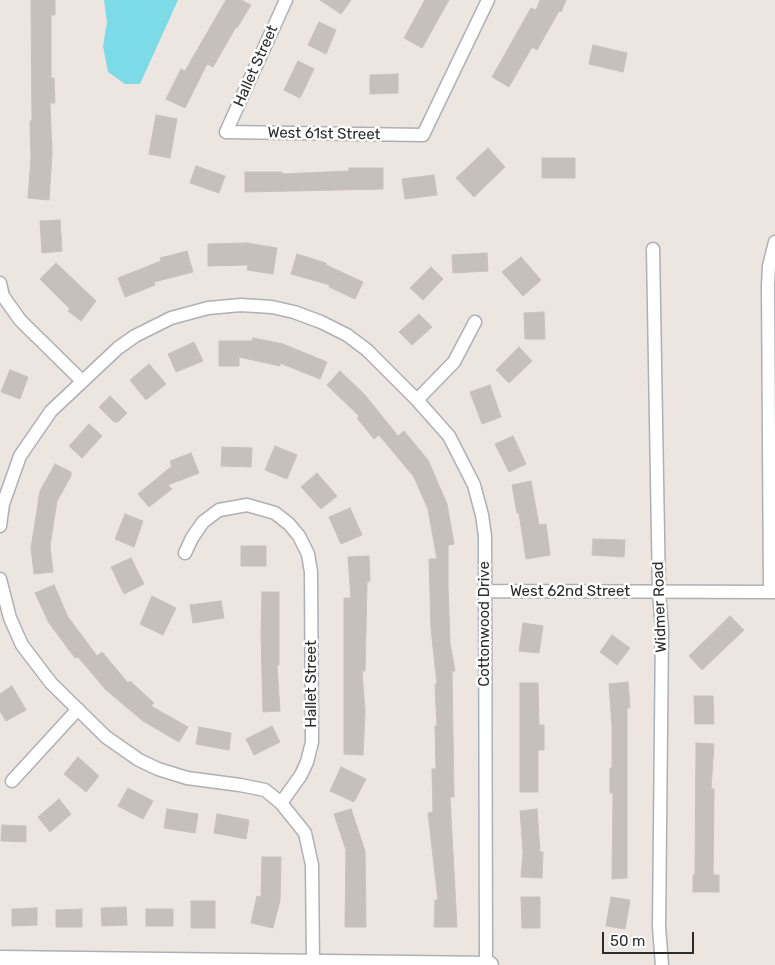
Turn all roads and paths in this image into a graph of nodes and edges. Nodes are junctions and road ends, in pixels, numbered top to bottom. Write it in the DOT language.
graph roads {
  1 [pos="286,0"];
  2 [pos="488,0"];
  3 [pos="226,132"];
  4 [pos="775,242"];
  5 [pos="653,249"];
  6 [pos="0,282"];
  7 [pos="475,322"];
  8 [pos="82,381"];
  9 [pos="417,400"];
  10 [pos="0,525"];
  11 [pos="185,553"];
  12 [pos="0,578"];
  13 [pos="486,591"];
  14 [pos="658,592"];
  15 [pos="772,592"];
  16 [pos="78,709"];
  17 [pos="12,781"];
  18 [pos="281,803"];
  19 [pos="0,958"];
  20 [pos="125,963"];
  21 [pos="248,964"];
  22 [pos="313,964"];
  23 [pos="395,965"];
  24 [pos="488,965"];
  25 [pos="662,965"];
  1 -- 3 [label="street, Hallet Street"];
  2 -- 3 [label="street, West 61st Street"];
  4 -- 15 [label="street"];
  5 -- 14 [label="street, Widmer Road"];
  6 -- 8 [label="street"];
  7 -- 9 [label="street"];
  8 -- 9 [label="street, Cottonwood Drive"];
  8 -- 10 [label="street, Cottonwood Drive"];
  9 -- 13 [label="street, Cottonwood Drive"];
  11 -- 18 [label="street, Hallet Street"];
  12 -- 16 [label="street"];
  13 -- 14 [label="street, West 62nd Street"];
  13 -- 24 [label="street, Cottonwood Drive"];
  14 -- 15 [label="street, West 62nd Street"];
  14 -- 25 [label="street, Widmer Road"];
  16 -- 17 [label="street"];
  16 -- 18 [label="street"];
  18 -- 22 [label="street"];
  19 -- 20 [label="street"];
  20 -- 21 [label="street"];
  21 -- 22 [label="street"];
  22 -- 23 [label="street"];
  23 -- 24 [label="street"];
}
